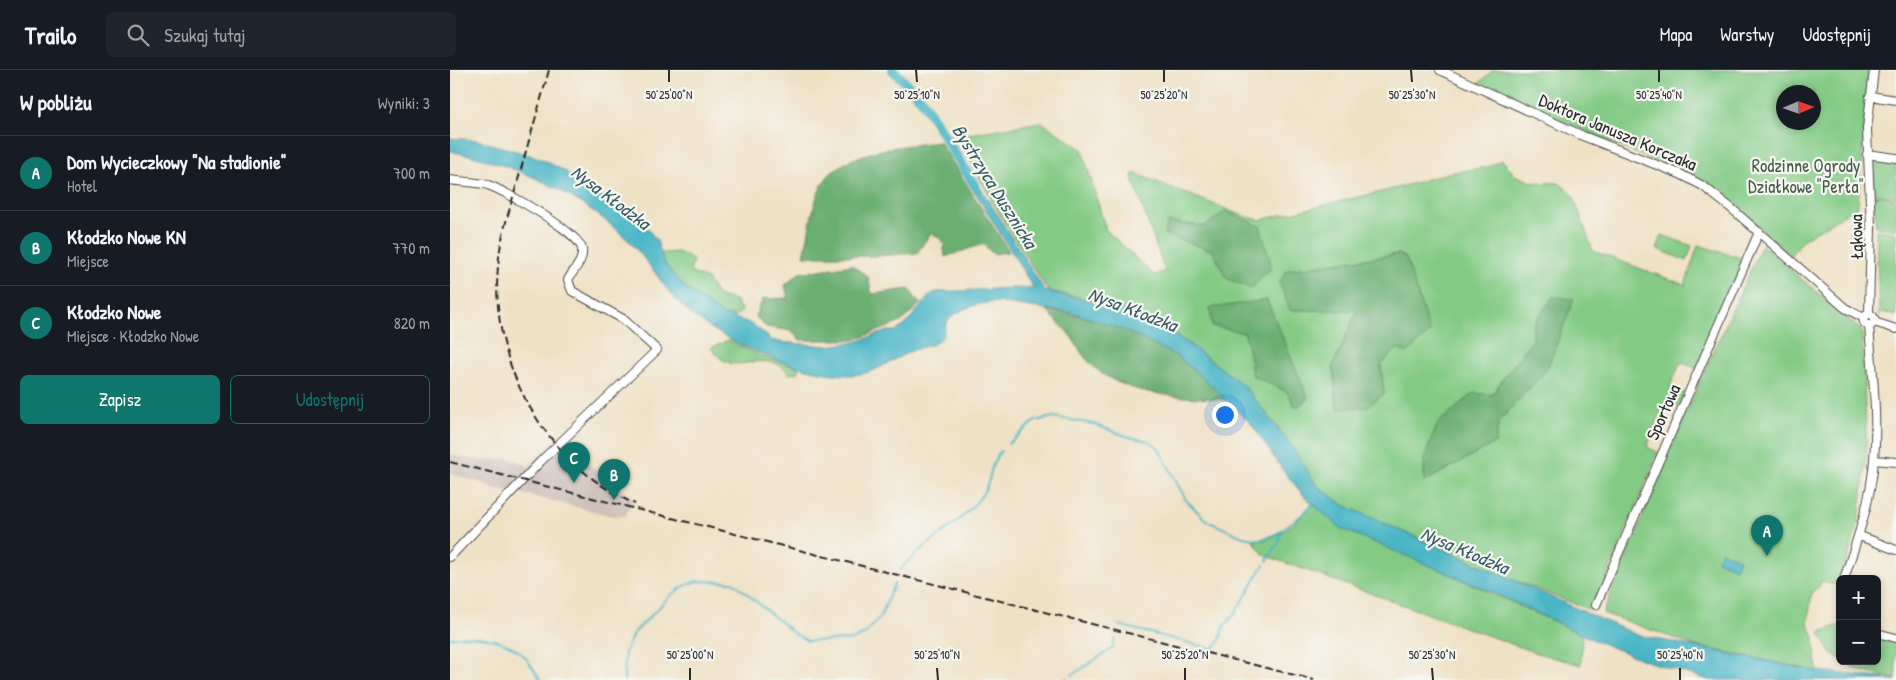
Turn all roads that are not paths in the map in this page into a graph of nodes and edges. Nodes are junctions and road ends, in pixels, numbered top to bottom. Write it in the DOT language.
graph roads {
  1 [pos="1440,70"];
  2 [pos="1874,70"];
  3 [pos="1870,96"];
  4 [pos="1896,100"];
  5 [pos="1867,154"];
  6 [pos="1896,158"];
  7 [pos="450,180"];
  8 [pos="1759,232"];
  9 [pos="1867,316"];
  10 [pos="1871,323"];
  11 [pos="1896,329"];
  12 [pos="1874,460"];
  13 [pos="1896,462"];
  14 [pos="1860,536"];
  15 [pos="1896,550"];
  16 [pos="450,557"];
  17 [pos="1845,575"];
  18 [pos="1596,605"];
  19 [pos="1881,634"];
  20 [pos="1896,638"];
  1 -- 8 [label="street, Doktora Janusza Korczaka"];
  2 -- 3 [label="street, Łąkowa"];
  3 -- 4 [label="street"];
  3 -- 5 [label="street, Łąkowa"];
  5 -- 6 [label="street"];
  5 -- 9 [label="street, Łąkowa"];
  7 -- 16 [label="street"];
  8 -- 9 [label="street, Doktora Janusza Korczaka"];
  8 -- 18 [label="street, Sportowa"];
  9 -- 10 [label="street"];
  10 -- 11 [label="street"];
  10 -- 12 [label="street"];
  12 -- 13 [label="street"];
  12 -- 14 [label="street"];
  14 -- 15 [label="street"];
  14 -- 17 [label="street"];
  19 -- 20 [label="street"];
}
